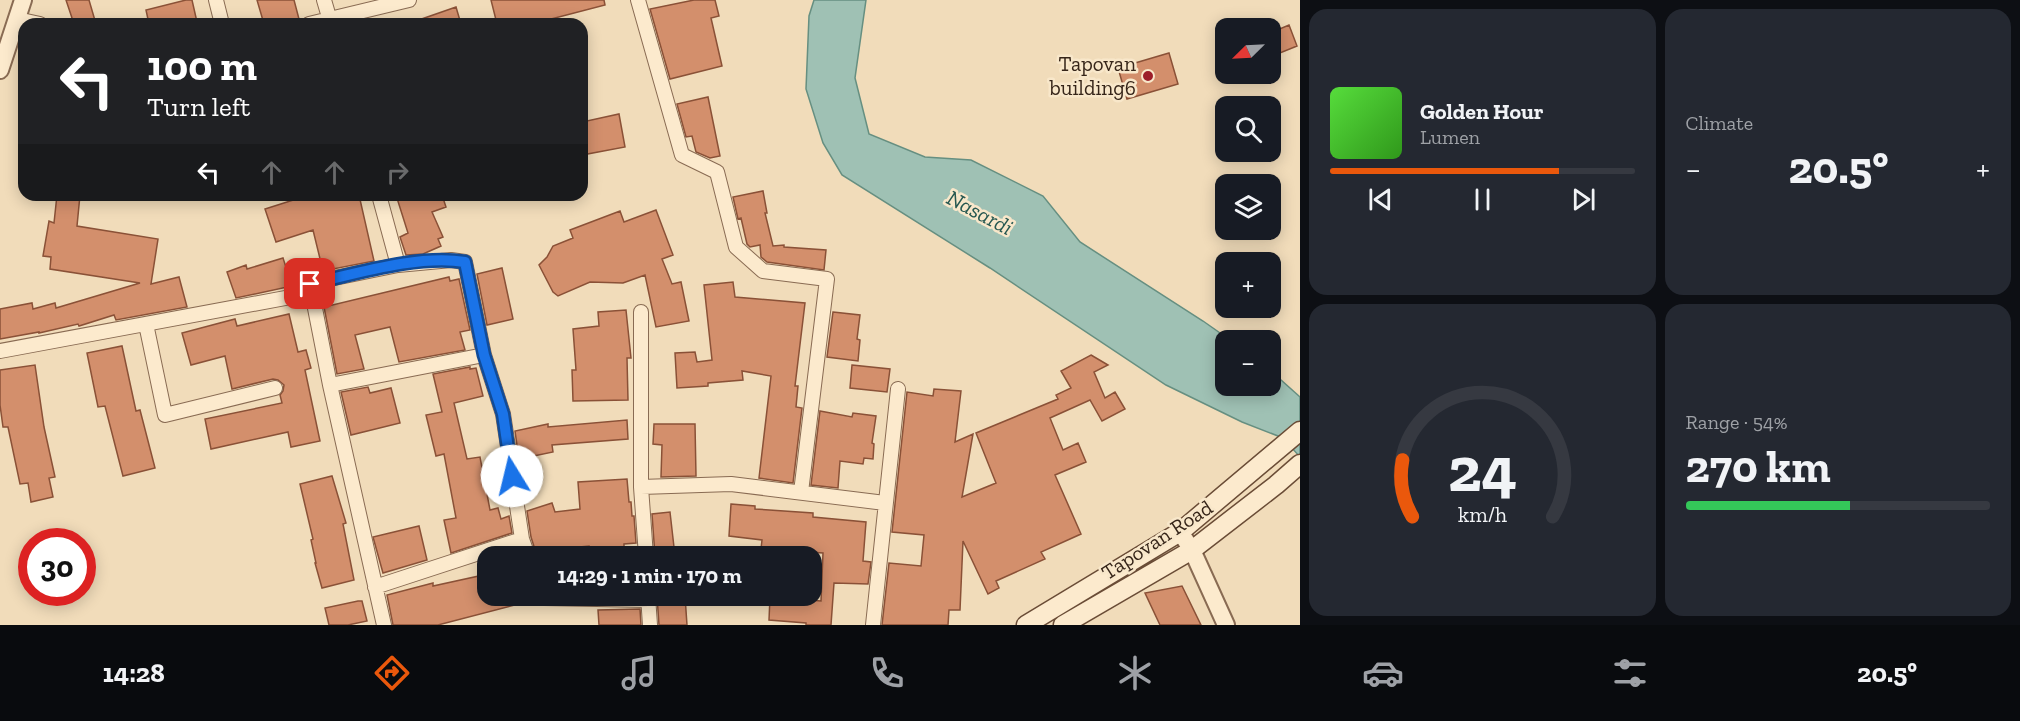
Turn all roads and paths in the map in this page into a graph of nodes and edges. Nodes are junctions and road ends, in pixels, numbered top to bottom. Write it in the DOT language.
graph roads {
  1 [pos="23,0"];
  2 [pos="216,0"];
  3 [pos="324,0"];
  4 [pos="409,0"];
  5 [pos="638,0"];
  6 [pos="220,18"];
  7 [pos="330,18"];
  8 [pos="345,18"];
  9 [pos="17,19"];
  10 [pos="0,70"];
  11 [pos="381,201"];
  12 [pos="398,265"];
  13 [pos="312,293"];
  14 [pos="641,312"];
  15 [pos="146,324"];
  16 [pos="0,351"];
  17 [pos="484,355"];
  18 [pos="330,386"];
  19 [pos="275,387"];
  20 [pos="898,388"];
  21 [pos="1300,431"];
  22 [pos="1300,464"];
  23 [pos="641,487"];
  24 [pos="801,492"];
  25 [pos="885,503"];
  26 [pos="1180,532"];
  27 [pos="522,539"];
  28 [pos="524,546"];
  29 [pos="645,546"];
  30 [pos="1192,550"];
  31 [pos="375,587"];
  32 [pos="649,606"];
  33 [pos="384,625"];
  34 [pos="650,625"];
  35 [pos="873,625"];
  36 [pos="1026,625"];
  37 [pos="1063,625"];
  38 [pos="1226,625"];
  1 -- 9 [label="street"];
  2 -- 6 [label="street"];
  3 -- 7 [label="street"];
  4 -- 8 [label="street"];
  5 -- 24 [label="street"];
  9 -- 10 [label="street"];
  11 -- 12 [label="street"];
  12 -- 13 [label="street"];
  12 -- 17 [label="street"];
  13 -- 15 [label="street"];
  13 -- 18 [label="street"];
  14 -- 23 [label="street"];
  15 -- 16 [label="street"];
  15 -- 19 [label="street"];
  17 -- 18 [label="street"];
  17 -- 27 [label="street"];
  18 -- 31 [label="street"];
  20 -- 25 [label="street"];
  21 -- 26 [label="main road"];
  22 -- 30 [label="main road, Tapovan Road"];
  23 -- 24 [label="street"];
  23 -- 29 [label="street"];
  24 -- 25 [label="street"];
  25 -- 35 [label="street"];
  26 -- 30 [label="street"];
  26 -- 36 [label="main road"];
  27 -- 28 [label="street"];
  27 -- 31 [label="street"];
  30 -- 37 [label="main road, Tapovan Road"];
  30 -- 38 [label="street"];
  31 -- 33 [label="street"];
  32 -- 34 [label="street"];
}
